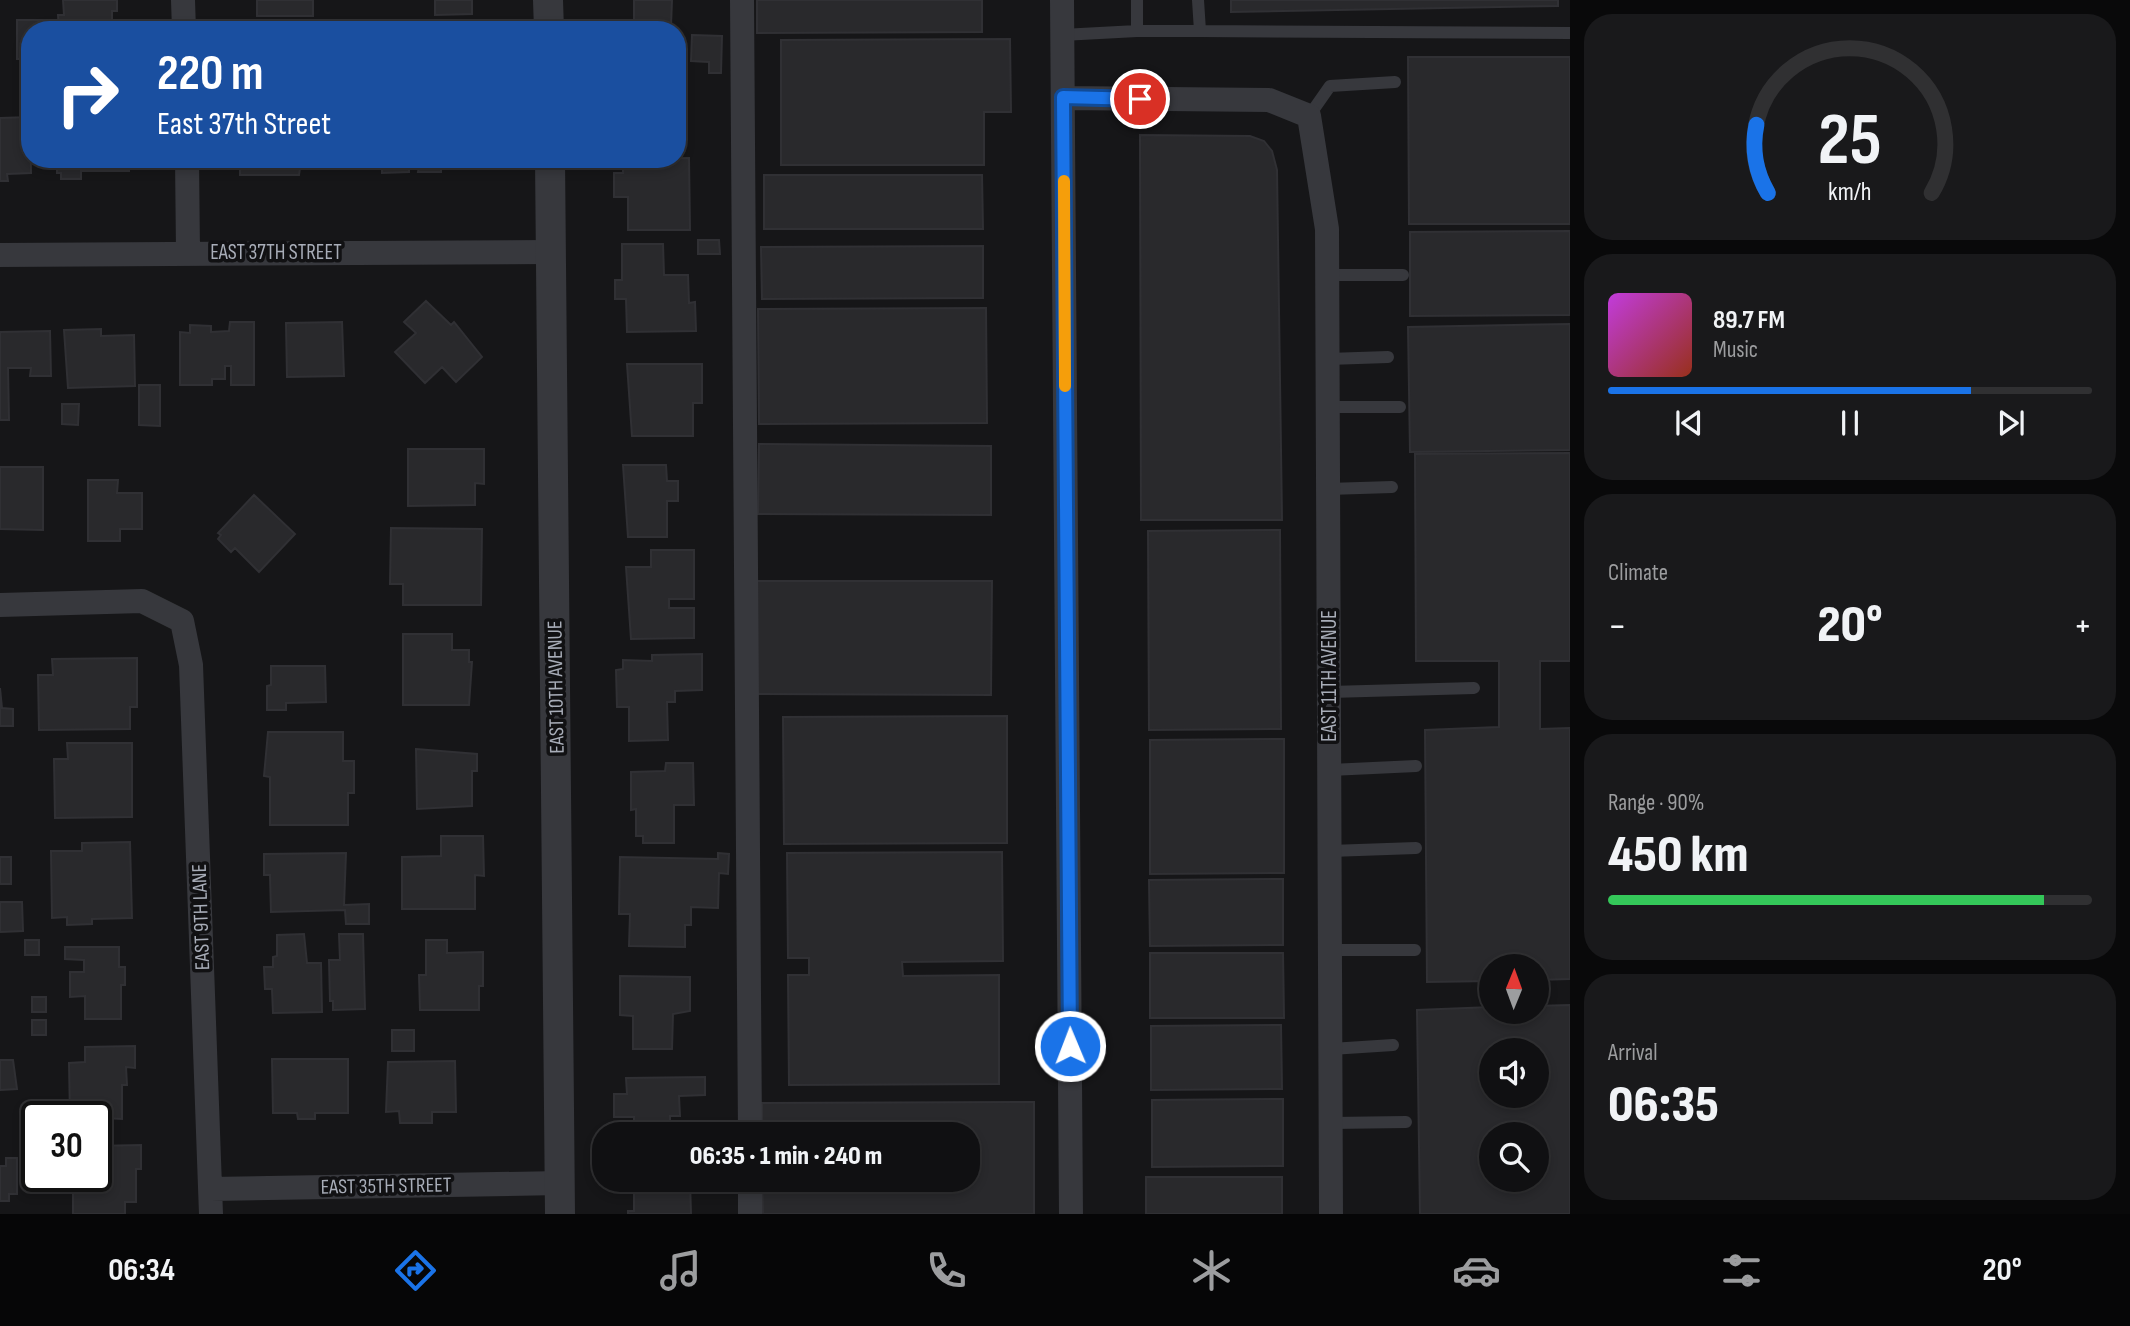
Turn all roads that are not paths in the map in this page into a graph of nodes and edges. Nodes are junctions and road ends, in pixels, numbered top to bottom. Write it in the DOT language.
graph roads {
  1 [pos="183,0"];
  2 [pos="548,0"];
  3 [pos="743,0"];
  4 [pos="1062,0"];
  5 [pos="1137,0"];
  6 [pos="1198,0"];
  7 [pos="184,21"];
  8 [pos="549,21"];
  9 [pos="1200,30"];
  10 [pos="1137,31"];
  11 [pos="1570,33"];
  12 [pos="1062,35"];
  13 [pos="1395,82"];
  14 [pos="1063,97"];
  15 [pos="1309,116"];
  16 [pos="187,168"];
  17 [pos="550,168"];
  18 [pos="188,252"];
  19 [pos="552,252"];
  20 [pos="0,255"];
  21 [pos="1327,275"];
  22 [pos="1403,275"];
  23 [pos="1388,358"];
  24 [pos="1328,359"];
  25 [pos="1328,407"];
  26 [pos="1400,407"];
  27 [pos="1392,487"];
  28 [pos="1328,489"];
  29 [pos="0,605"];
  30 [pos="1474,688"];
  31 [pos="1330,692"];
  32 [pos="1416,766"];
  33 [pos="1330,770"];
  34 [pos="1416,848"];
  35 [pos="1330,851"];
  36 [pos="1331,950"];
  37 [pos="1415,950"];
  38 [pos="1393,1045"];
  39 [pos="1331,1049"];
  40 [pos="750,1122"];
  41 [pos="1406,1122"];
  42 [pos="1332,1123"];
  43 [pos="561,1183"];
  44 [pos="211,1189"];
  45 [pos="750,1192"];
  46 [pos="211,1214"];
  47 [pos="560,1214"];
  48 [pos="750,1214"];
  49 [pos="1071,1214"];
  50 [pos="1331,1214"];
  1 -- 7 [label="street"];
  2 -- 8 [label="street"];
  3 -- 40 [label="street"];
  4 -- 12 [label="street"];
  5 -- 10 [label="lane"];
  6 -- 9 [label="lane"];
  9 -- 10 [label="lane"];
  9 -- 11 [label="lane"];
  10 -- 12 [label="lane"];
  12 -- 14 [label="street"];
  13 -- 15 [label="lane"];
  14 -- 15 [label="street"];
  14 -- 49 [label="street"];
  15 -- 21 [label="street, EAST 11TH AVENUE"];
  16 -- 18 [label="street"];
  17 -- 19 [label="street, EAST 10TH AVENUE"];
  18 -- 19 [label="street, EAST 37TH STREET"];
  18 -- 20 [label="street, EAST 37TH STREET"];
  19 -- 43 [label="street, EAST 10TH AVENUE"];
  21 -- 22 [label="lane"];
  21 -- 24 [label="street, EAST 11TH AVENUE"];
  23 -- 24 [label="lane"];
  24 -- 25 [label="street, EAST 11TH AVENUE"];
  25 -- 26 [label="lane"];
  25 -- 28 [label="street, EAST 11TH AVENUE"];
  27 -- 28 [label="lane"];
  28 -- 31 [label="street, EAST 11TH AVENUE"];
  29 -- 44 [label="street, EAST 9TH LANE"];
  30 -- 31 [label="lane"];
  31 -- 33 [label="street, EAST 11TH AVENUE"];
  32 -- 33 [label="lane"];
  33 -- 35 [label="street, EAST 11TH AVENUE"];
  34 -- 35 [label="lane"];
  35 -- 36 [label="street, EAST 11TH AVENUE"];
  36 -- 37 [label="lane"];
  36 -- 39 [label="street, EAST 11TH AVENUE"];
  38 -- 39 [label="lane"];
  39 -- 42 [label="street, EAST 11TH AVENUE"];
  41 -- 42 [label="lane"];
  42 -- 50 [label="street"];
  43 -- 44 [label="street, EAST 35TH STREET"];
  43 -- 47 [label="street, EAST 10TH AVENUE"];
  44 -- 46 [label="street, EAST 9TH LANE"];
  45 -- 48 [label="street"];
}
